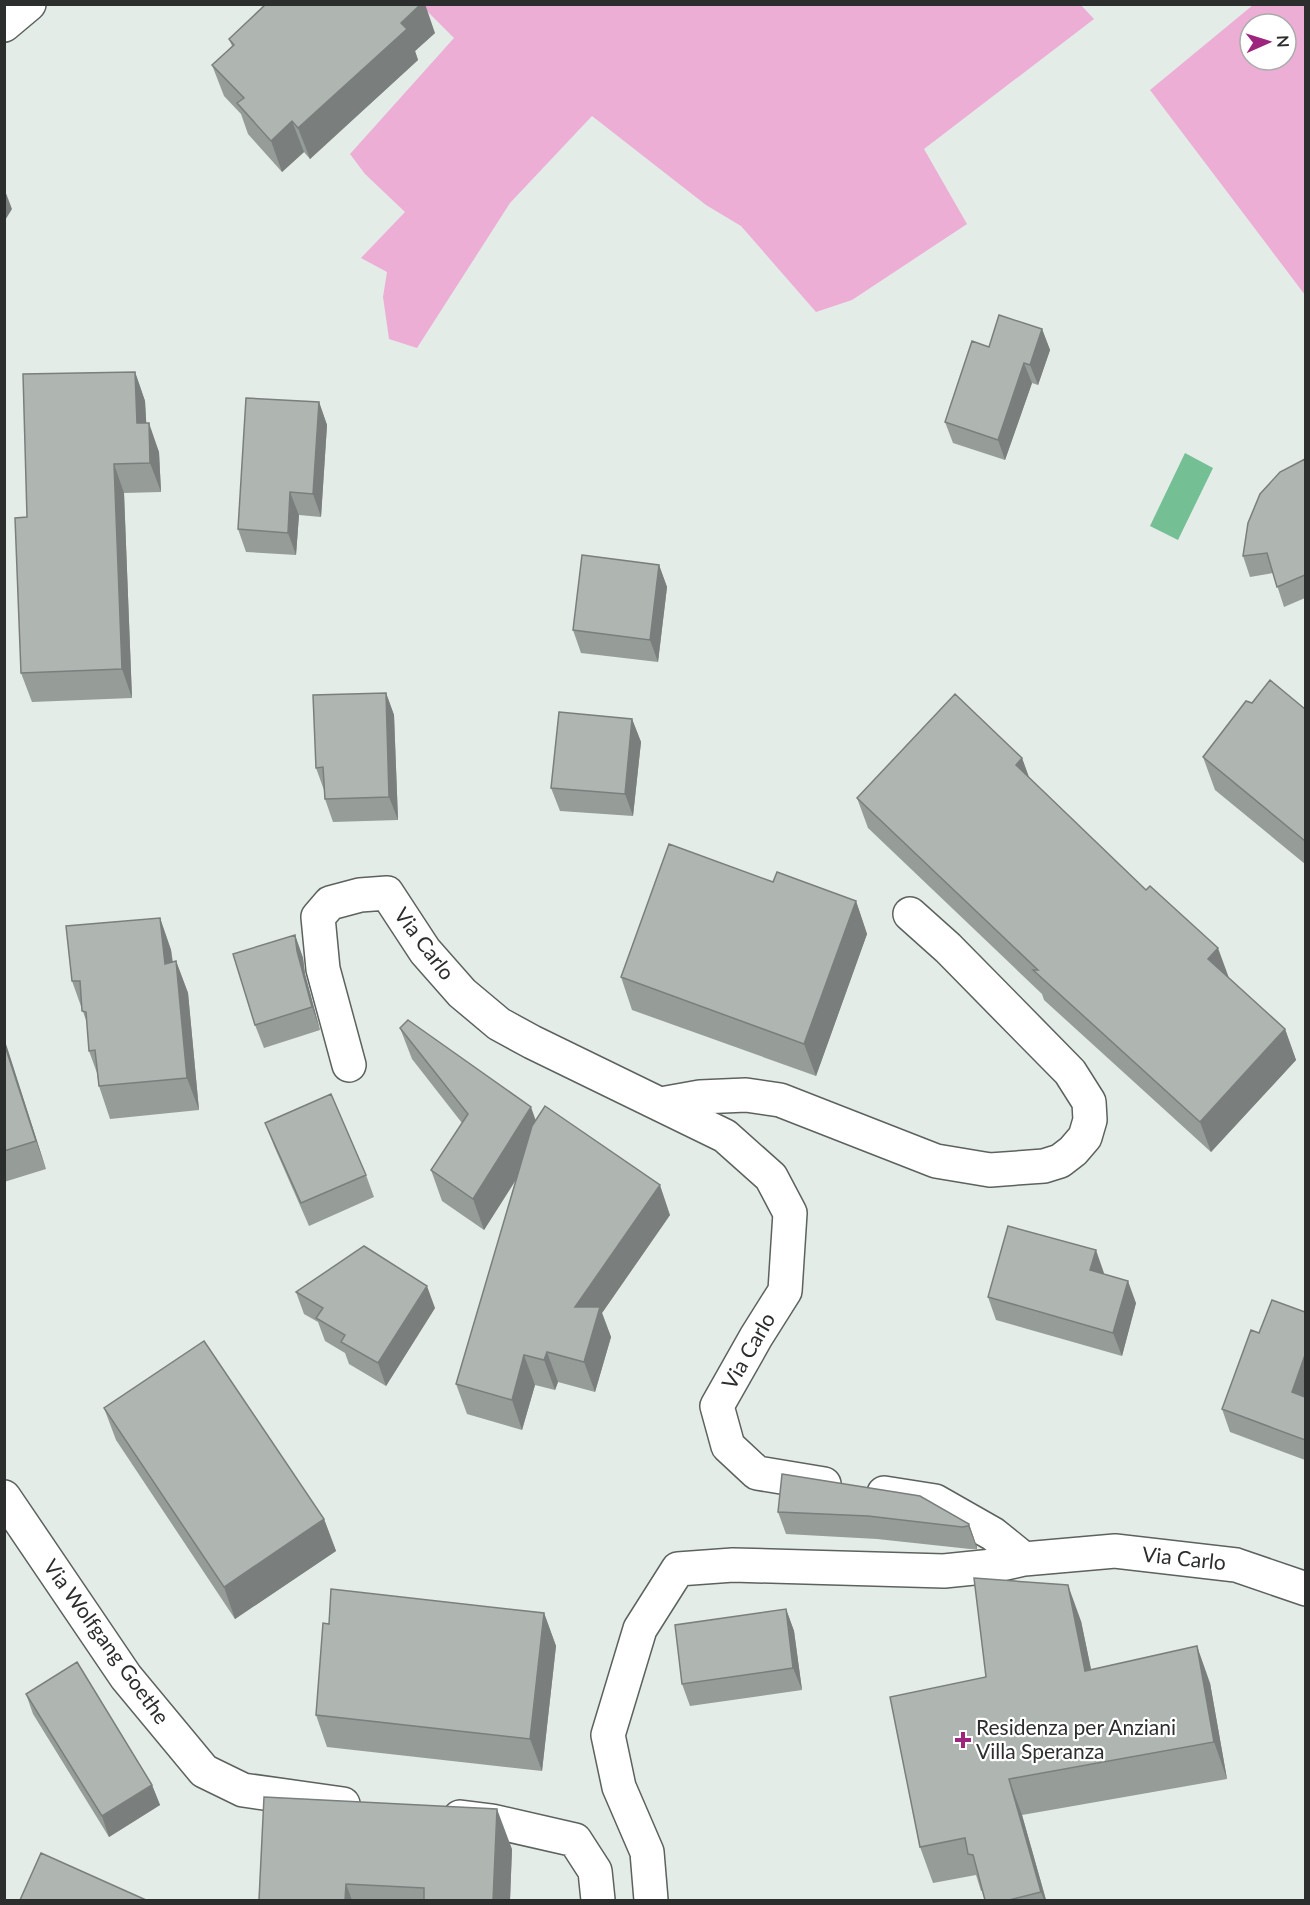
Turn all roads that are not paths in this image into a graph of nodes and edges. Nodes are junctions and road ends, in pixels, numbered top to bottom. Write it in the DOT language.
graph roads {
  1 [pos="29,4"];
  2 [pos="4,25"];
  3 [pos="910,914"];
  4 [pos="349,1065"];
  5 [pos="661,1104"];
  6 [pos="4,1497"];
  7 [pos="1024,1558"];
  8 [pos="1305,1589"];
  9 [pos="368,1807"];
  10 [pos="436,1815"];
  11 [pos="597,1900"];
  12 [pos="651,1900"];
  1 -- 2 [label="street"];
  3 -- 5 [label="street"];
  4 -- 5 [label="street, Via Carlo"];
  5 -- 7 [label="street, Via Carlo"];
  6 -- 9 [label="street, Via Wolfgang Goethe"];
  7 -- 8 [label="street, Via Carlo"];
  7 -- 12 [label="street, Via Carlo"];
  10 -- 11 [label="street"];
}
